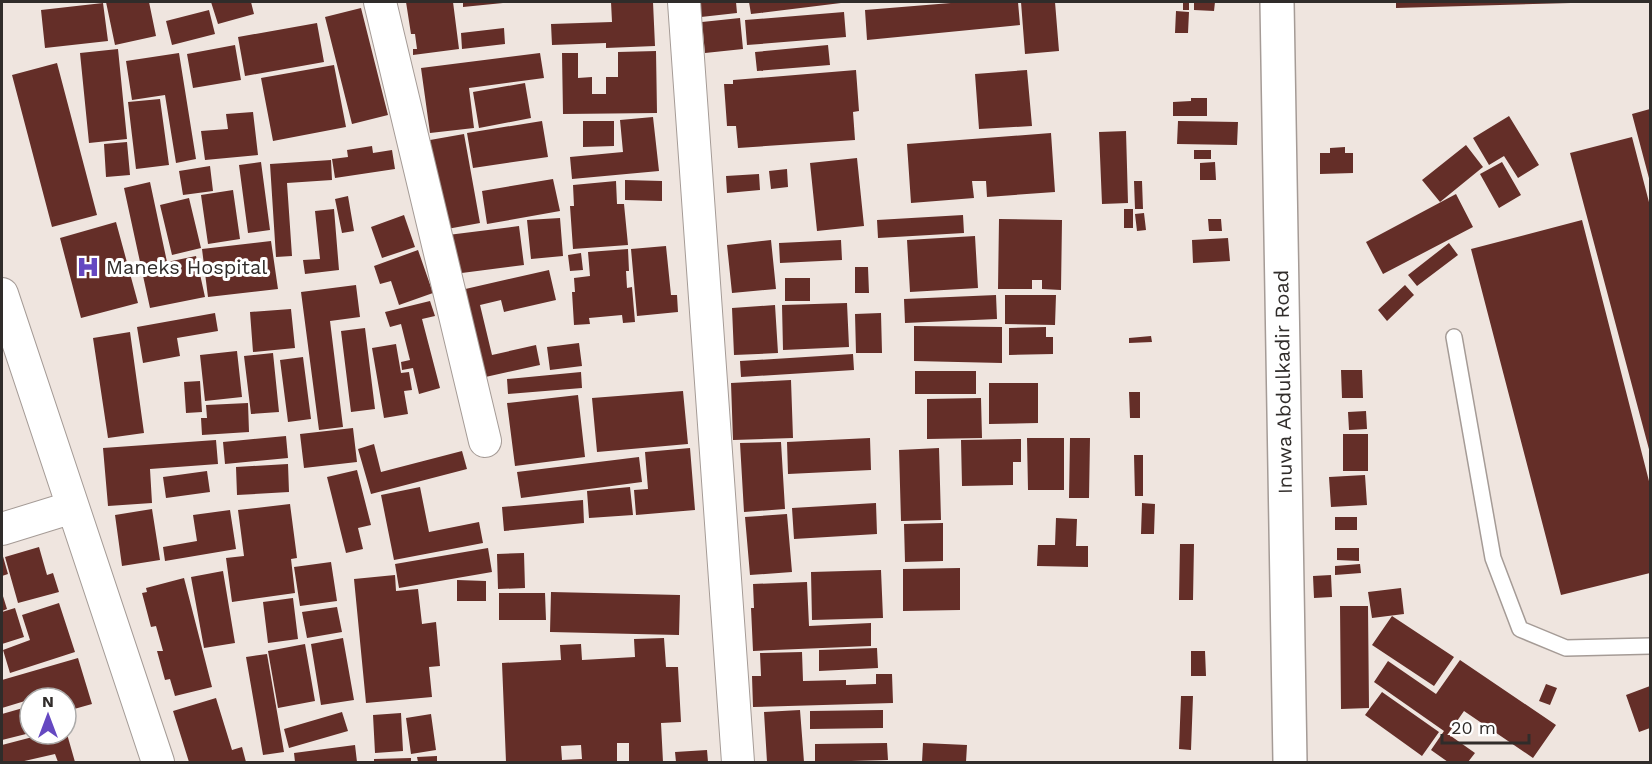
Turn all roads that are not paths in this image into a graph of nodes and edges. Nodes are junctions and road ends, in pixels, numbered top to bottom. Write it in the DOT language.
graph roads {
  1 [pos="380,2"];
  2 [pos="684,2"];
  3 [pos="1277,2"];
  4 [pos="2,294"];
  5 [pos="1455,337"];
  6 [pos="485,441"];
  7 [pos="73,507"];
  8 [pos="2,529"];
  9 [pos="1650,646"];
  10 [pos="158,762"];
  11 [pos="738,762"];
  12 [pos="1290,762"];
  1 -- 6 [label="street"];
  2 -- 11 [label="street"];
  3 -- 12 [label="main road, Inuwa Abdulkadir Road"];
  4 -- 7 [label="street"];
  5 -- 9 [label="lane"];
  7 -- 8 [label="street"];
  7 -- 10 [label="street"];
}
